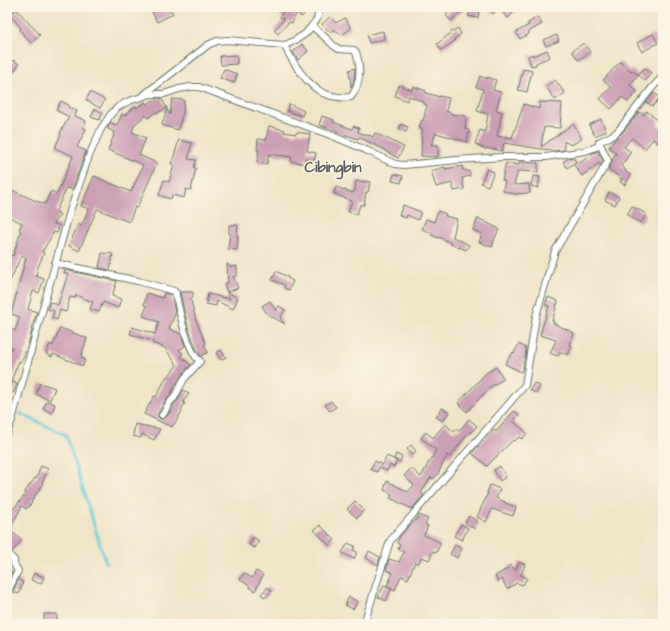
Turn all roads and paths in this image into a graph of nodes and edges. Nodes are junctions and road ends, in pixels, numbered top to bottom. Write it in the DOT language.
graph roads {
  1 [pos="320,7"];
  2 [pos="312,26"];
  3 [pos="284,45"];
  4 [pos="663,76"];
  5 [pos="142,96"];
  6 [pos="599,142"];
  7 [pos="55,263"];
  8 [pos="162,415"];
  9 [pos="7,433"];
  10 [pos="7,553"];
  11 [pos="7,593"];
  12 [pos="364,624"];
  1 -- 2 [label="street"];
  2 -- 3 [label="street"];
  2 -- 3 [label="street"];
  3 -- 5 [label="street"];
  4 -- 6 [label="street"];
  5 -- 6 [label="street"];
  5 -- 7 [label="street"];
  6 -- 12 [label="street"];
  7 -- 8 [label="street"];
  7 -- 9 [label="street"];
  10 -- 11 [label="street"];
}
